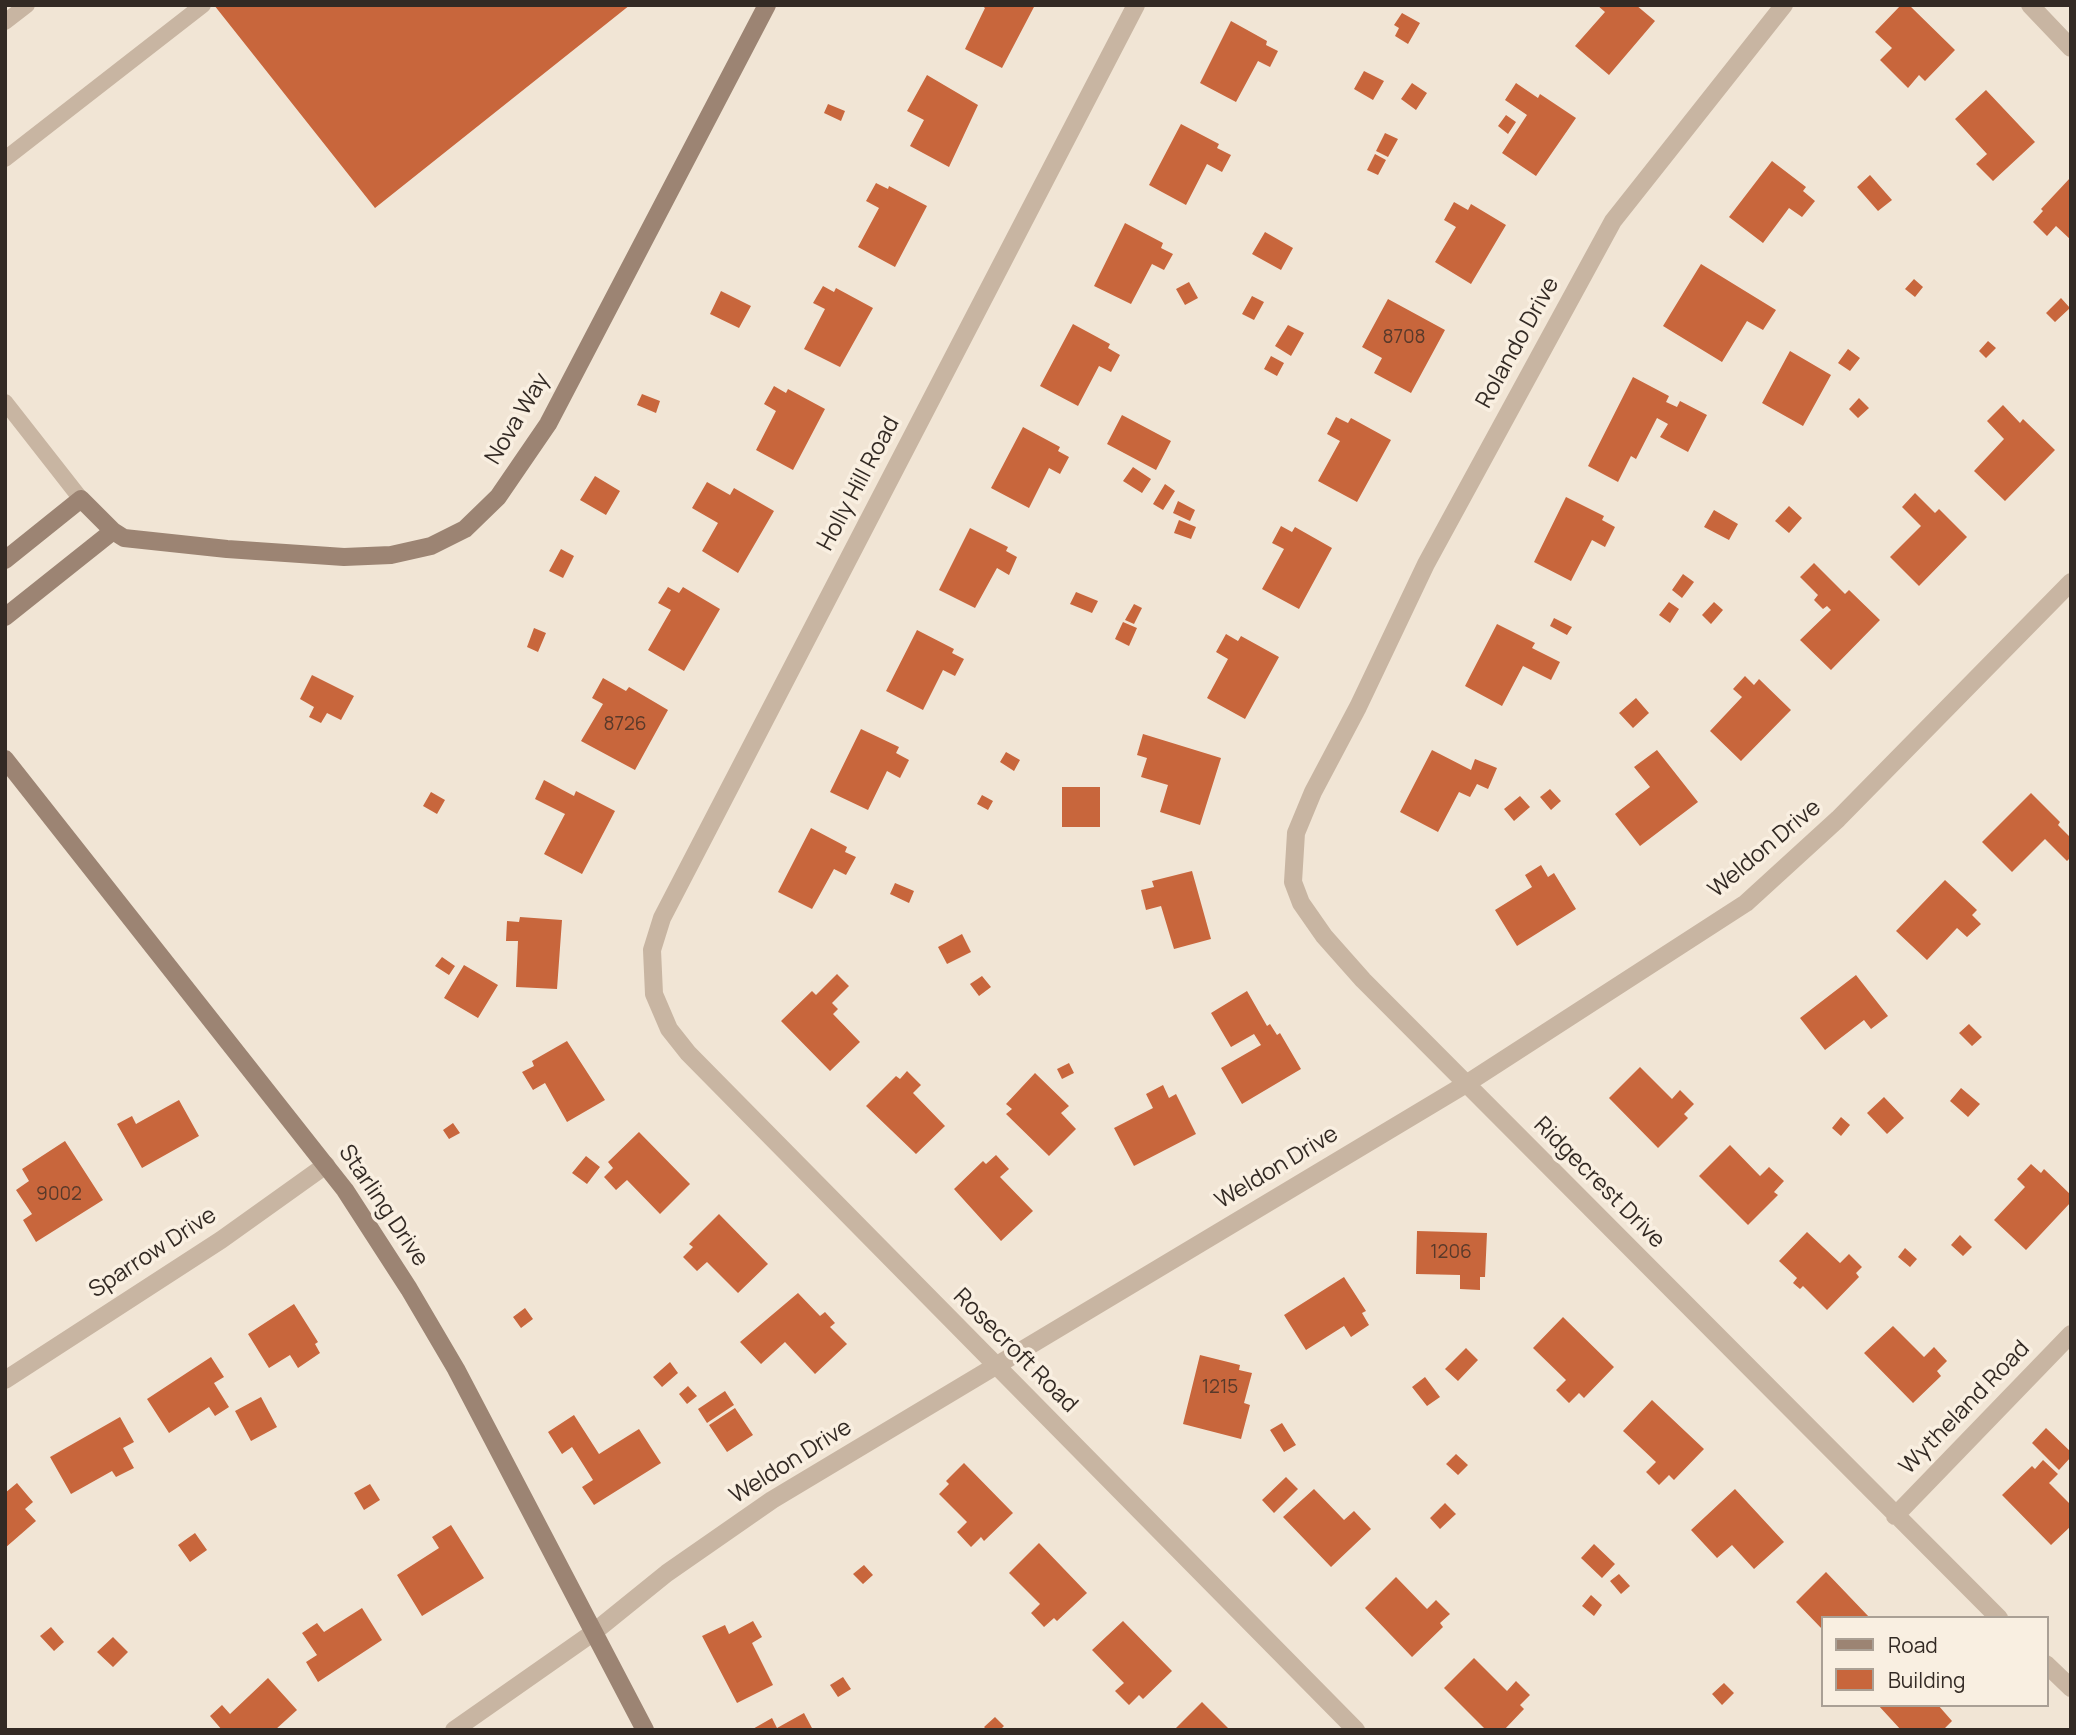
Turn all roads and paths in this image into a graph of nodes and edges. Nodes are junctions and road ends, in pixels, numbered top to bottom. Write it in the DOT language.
graph roads {
  1 [pos="27,5"];
  2 [pos="203,5"];
  3 [pos="767,5"];
  4 [pos="1136,5"];
  5 [pos="1784,5"];
  6 [pos="2030,5"];
  7 [pos="5,22"];
  8 [pos="2071,48"];
  9 [pos="5,159"];
  10 [pos="5,402"];
  11 [pos="81,499"];
  12 [pos="113,531"];
  13 [pos="5,559"];
  14 [pos="2071,582"];
  15 [pos="5,617"];
  16 [pos="1344,734"];
  17 [pos="5,759"];
  18 [pos="654,994"];
  19 [pos="1466,1084"];
  20 [pos="326,1165"];
  21 [pos="2071,1335"];
  22 [pos="994,1365"];
  23 [pos="5,1380"];
  24 [pos="1895,1516"];
  25 [pos="1997,1616"];
  26 [pos="594,1632"];
  27 [pos="2048,1666"];
  28 [pos="2071,1688"];
  29 [pos="454,1730"];
  30 [pos="645,1730"];
  31 [pos="1356,1730"];
  1 -- 7 [label="lane"];
  2 -- 9 [label="lane"];
  3 -- 12 [label="street, Nova Way"];
  4 -- 18 [label="street, Holly Hill Road"];
  5 -- 16 [label="street, Rolando Drive"];
  6 -- 8 [label="street"];
  10 -- 11 [label="lane"];
  11 -- 12 [label="street, Nova Way"];
  11 -- 13 [label="street"];
  12 -- 15 [label="street"];
  14 -- 19 [label="street, Weldon Drive"];
  16 -- 19 [label="street, Ridgecrest Drive"];
  17 -- 20 [label="street, Starling Drive"];
  18 -- 22 [label="street, Rosecroft Road"];
  19 -- 22 [label="street, Weldon Drive"];
  19 -- 24 [label="street, Ridgecrest Drive"];
  20 -- 23 [label="street, Sparrow Drive"];
  20 -- 26 [label="street, Starling Drive"];
  21 -- 24 [label="street, Wytheland Road"];
  22 -- 26 [label="street, Weldon Drive"];
  22 -- 31 [label="street, Rosecroft Road"];
  24 -- 25 [label="street, Ridgecrest Drive"];
  26 -- 29 [label="street, Weldon Drive"];
  26 -- 30 [label="street, Starling Drive"];
  27 -- 28 [label="street"];
}
